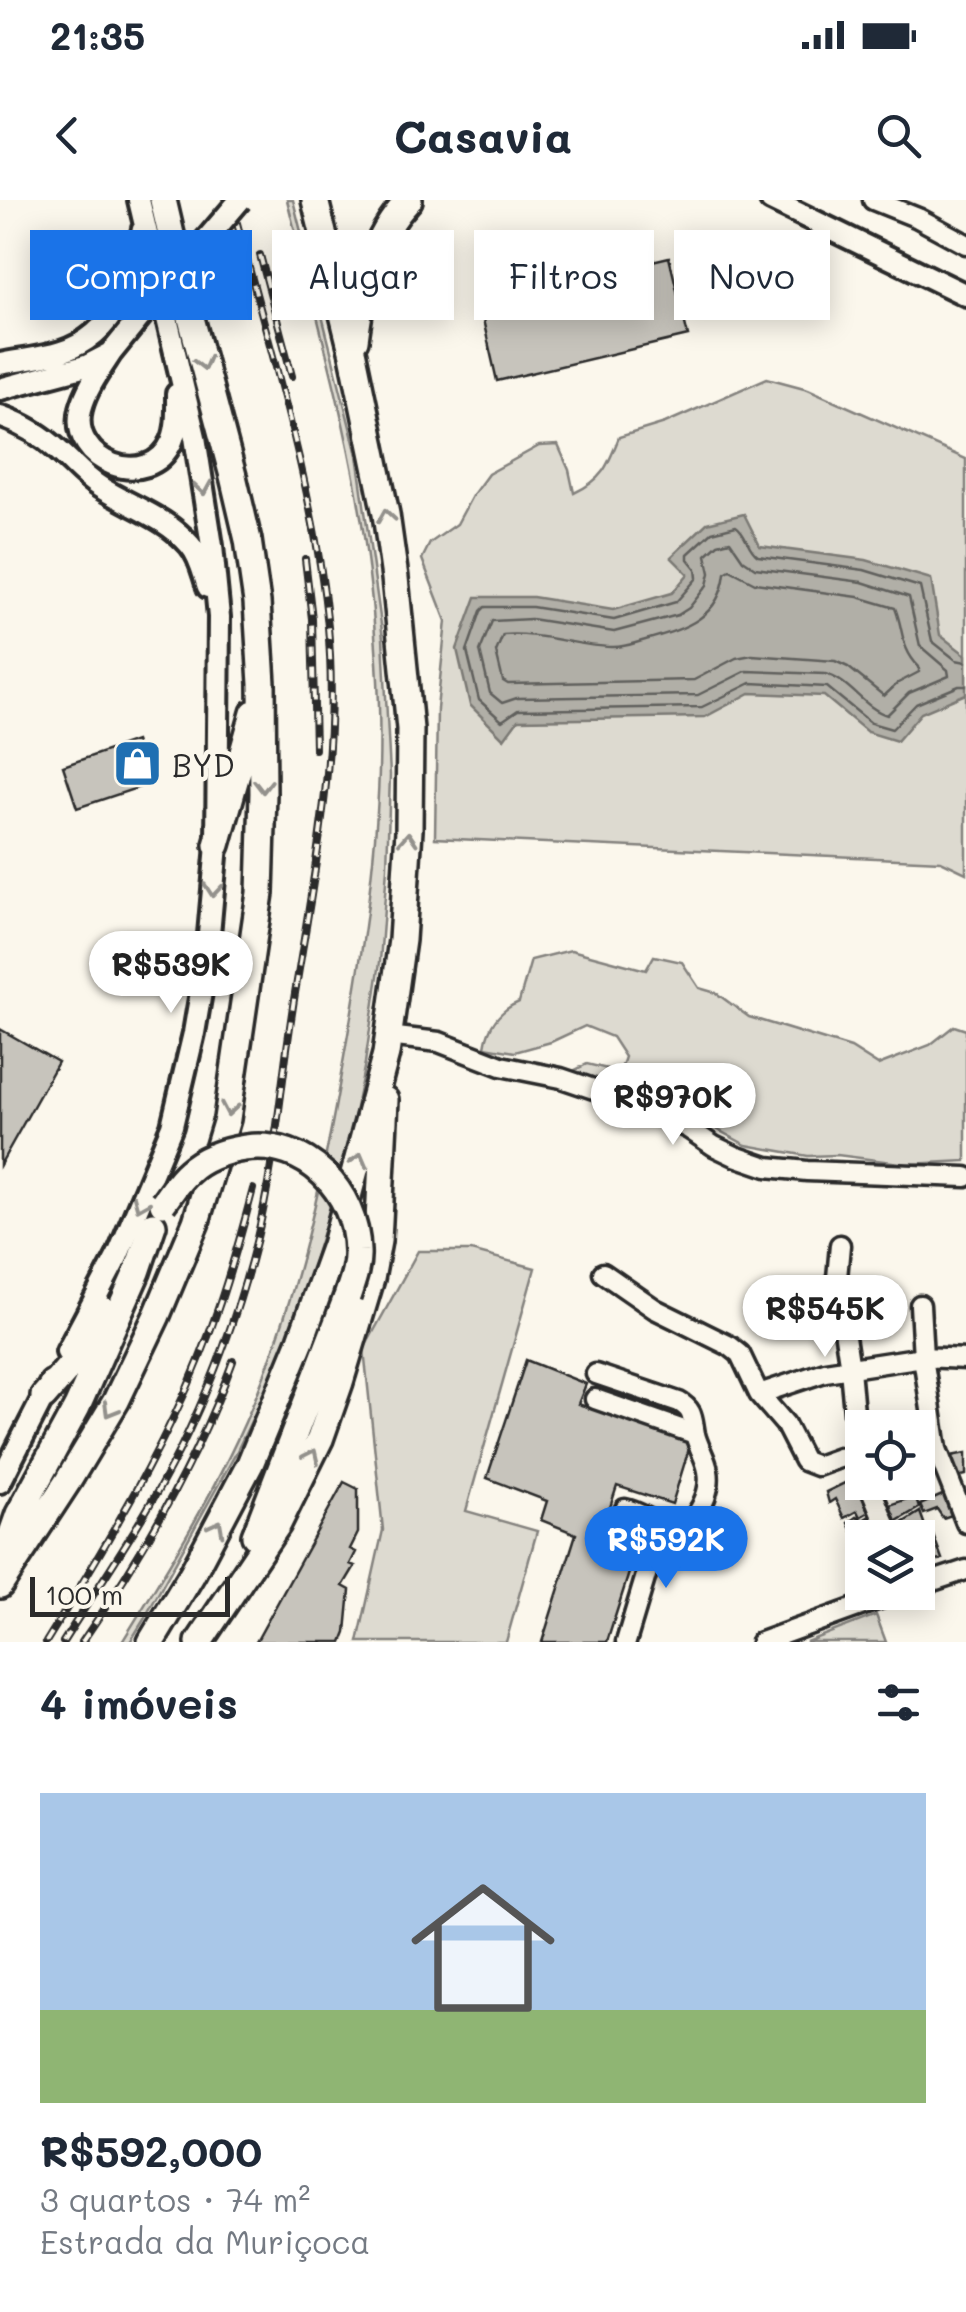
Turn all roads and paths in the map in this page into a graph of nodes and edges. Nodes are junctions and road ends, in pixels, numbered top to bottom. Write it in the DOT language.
graph roads {
  1 [pos="138,200"];
  2 [pos="162,200"];
  3 [pos="240,200"];
  4 [pos="315,200"];
  5 [pos="408,200"];
  6 [pos="771,200"];
  7 [pos="874,200"];
  8 [pos="144,222"];
  9 [pos="966,244"];
  10 [pos="966,296"];
  11 [pos="111,353"];
  12 [pos="353,355"];
  13 [pos="177,362"];
  14 [pos="0,364"];
  15 [pos="0,389"];
  16 [pos="0,416"];
  17 [pos="219,617"];
  18 [pos="262,684"];
  19 [pos="217,845"];
  20 [pos="387,1045"];
  21 [pos="966,1178"];
  22 [pos="158,1214"];
  23 [pos="840,1245"];
  24 [pos="604,1273"];
  25 [pos="920,1306"];
  26 [pos="923,1357"];
  27 [pos="966,1359"];
  28 [pos="850,1369"];
  29 [pos="596,1374"];
  30 [pos="759,1394"];
  31 [pos="44,1396"];
  32 [pos="595,1399"];
  33 [pos="854,1410"];
  34 [pos="695,1434"];
  35 [pos="845,1459"];
  36 [pos="0,1482"];
  37 [pos="966,1524"];
  38 [pos="662,1526"];
  39 [pos="654,1550"];
  40 [pos="245,1570"];
  41 [pos="966,1570"];
  42 [pos="6,1574"];
  43 [pos="935,1580"];
  44 [pos="224,1606"];
  45 [pos="849,1610"];
  46 [pos="151,1642"];
  47 [pos="198,1642"];
  48 [pos="216,1642"];
  49 [pos="626,1642"];
  50 [pos="761,1642"];
  1 -- 8 [label="main road"];
  2 -- 18 [label="highway, one-way"];
  3 -- 11 [label="main road, bridge"];
  4 -- 12 [label="highway"];
  5 -- 12 [label="highway"];
  6 -- 10 [label="main road"];
  7 -- 9 [label="street"];
  8 -- 13 [label="main road"];
  8 -- 14 [label="main road"];
  11 -- 13 [label="main road"];
  11 -- 15 [label="main road"];
  20 -- 12 [label="highway, one-way"];
  13 -- 17 [label="main road, one-way"];
  16 -- 17 [label="main road"];
  17 -- 19 [label="main road"];
  18 -- 19 [label="highway"];
  18 -- 42 [label="highway, one-way"];
  19 -- 31 [label="main road, one-way"];
  20 -- 21 [label="street"];
  40 -- 20 [label="highway, one-way"];
  46 -- 20 [label="highway, one-way"];
  22 -- 31 [label="highway"];
  22 -- 40 [label="highway, bridge"];
  22 -- 42 [label="highway"];
  23 -- 28 [label="street"];
  24 -- 30 [label="street"];
  25 -- 26 [label="street"];
  26 -- 27 [label="street"];
  26 -- 28 [label="street"];
  26 -- 37 [label="street"];
  28 -- 30 [label="street"];
  28 -- 33 [label="street"];
  29 -- 34 [label="street"];
  30 -- 35 [label="street"];
  31 -- 36 [label="main road"];
  32 -- 34 [label="street"];
  34 -- 38 [label="street"];
  38 -- 39 [label="street"];
  38 -- 39 [label="street"];
  39 -- 49 [label="street"];
  40 -- 44 [label="highway"];
  41 -- 43 [label="street"];
  44 -- 47 [label="highway"];
  44 -- 48 [label="street"];
  45 -- 50 [label="street"];
}
